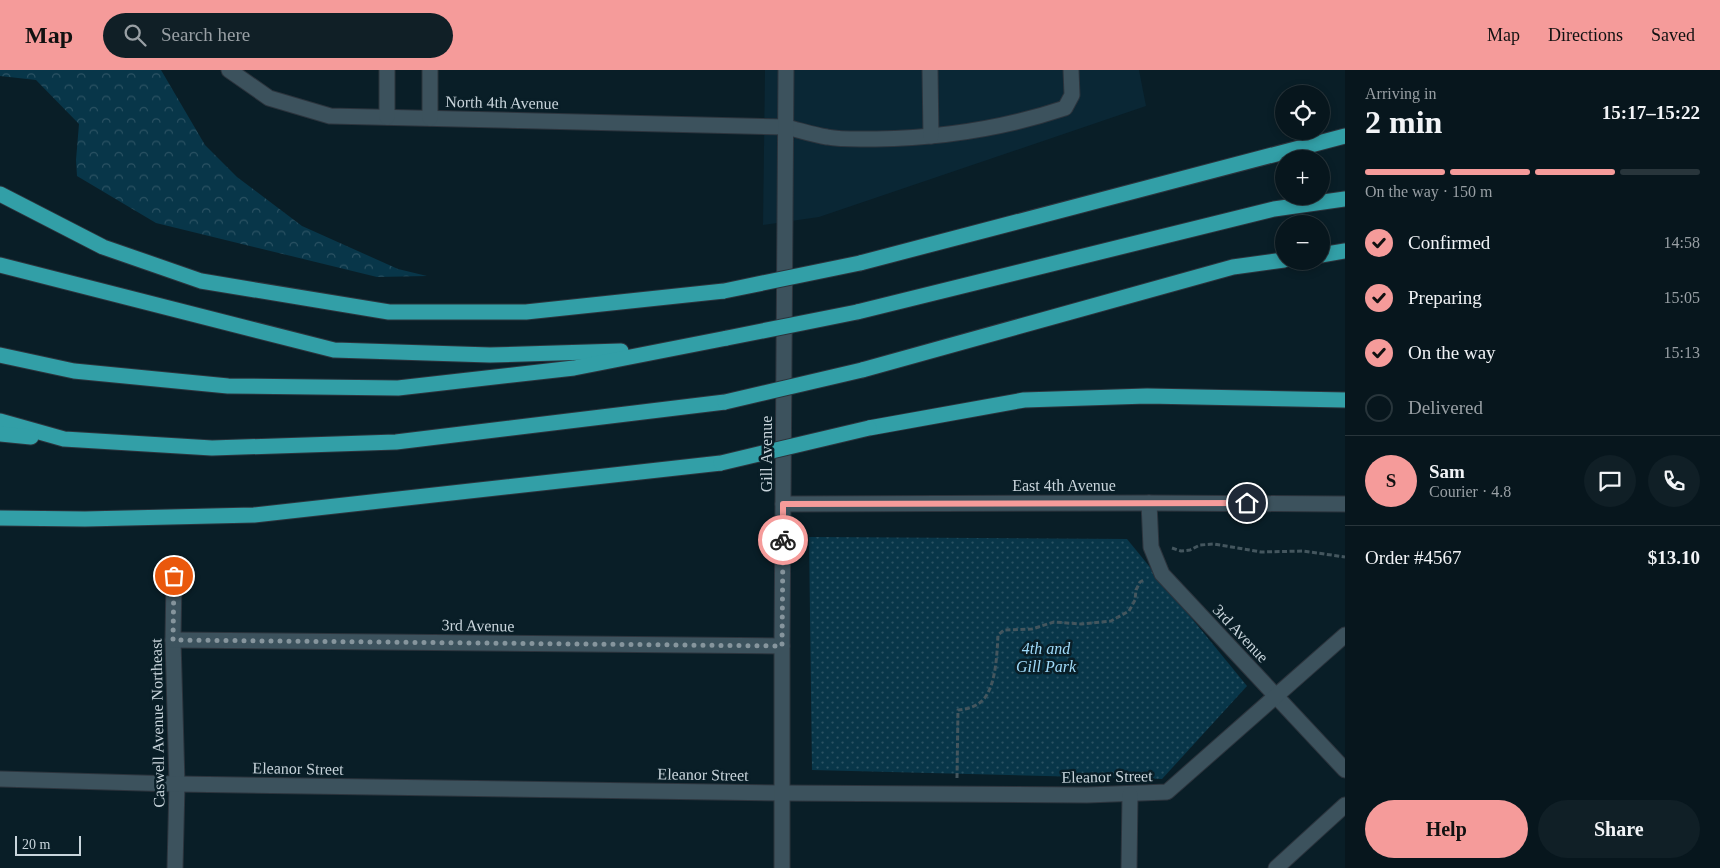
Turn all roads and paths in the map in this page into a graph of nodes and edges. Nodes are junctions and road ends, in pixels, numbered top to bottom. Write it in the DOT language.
graph roads {
  1 [pos="229,70"];
  2 [pos="387,70"];
  3 [pos="430,70"];
  4 [pos="786,70"];
  5 [pos="930,70"];
  6 [pos="1071,70"];
  7 [pos="387,117"];
  8 [pos="430,118"];
  9 [pos="786,126"];
  10 [pos="931,136"];
  11 [pos="1345,136"];
  12 [pos="0,194"];
  13 [pos="1345,199"];
  14 [pos="1345,251"];
  15 [pos="1330,254"];
  16 [pos="1275,261"];
  17 [pos="0,265"];
  18 [pos="660,350"];
  19 [pos="0,355"];
  20 [pos="1345,400"];
  21 [pos="0,421"];
  22 [pos="0,434"];
  23 [pos="64,440"];
  24 [pos="1149,503"];
  25 [pos="783,504"];
  26 [pos="1345,504"];
  27 [pos="0,518"];
  28 [pos="1151,547"];
  29 [pos="1345,557"];
  30 [pos="174,576"];
  31 [pos="1148,578"];
  32 [pos="1345,635"];
  33 [pos="173,640"];
  34 [pos="782,646"];
  35 [pos="1277,696"];
  36 [pos="1345,770"];
  37 [pos="0,779"];
  38 [pos="177,784"];
  39 [pos="782,793"];
  40 [pos="957,794"];
  41 [pos="1130,795"];
  42 [pos="1345,805"];
  43 [pos="175,868"];
  44 [pos="782,868"];
  45 [pos="1129,868"];
  46 [pos="1276,868"];
  1 -- 7 [label="street, North 4th Avenue"];
  2 -- 7 [label="street"];
  3 -- 8 [label="street"];
  4 -- 9 [label="street, Gill Avenue"];
  5 -- 10 [label="street"];
  6 -- 10 [label="street, North 4th Avenue"];
  7 -- 8 [label="street, North 4th Avenue"];
  8 -- 9 [label="street, North 4th Avenue"];
  9 -- 10 [label="street, North 4th Avenue"];
  9 -- 25 [label="street, Gill Avenue"];
  11 -- 12 [label="highway, bridge"];
  13 -- 18 [label="highway, bridge"];
  14 -- 15 [label="highway"];
  16 -- 23 [label="highway, bridge"];
  17 -- 18 [label="highway"];
  18 -- 19 [label="highway"];
  20 -- 27 [label="highway, bridge"];
  21 -- 23 [label="highway"];
  22 -- 23 [label="highway"];
  24 -- 25 [label="street, East 4th Avenue"];
  24 -- 26 [label="street, East 4th Avenue"];
  24 -- 28 [label="street, 3rd Avenue"];
  25 -- 34 [label="street, Gill Avenue"];
  28 -- 29 [label="path"];
  28 -- 35 [label="street, 3rd Avenue"];
  30 -- 33 [label="street, Caswell Avenue Northeast"];
  31 -- 40 [label="path"];
  32 -- 35 [label="street, Eleanor Street"];
  33 -- 34 [label="street, 3rd Avenue"];
  33 -- 38 [label="street, Caswell Avenue Northeast"];
  34 -- 39 [label="street, Gill Avenue"];
  35 -- 36 [label="street, 3rd Avenue"];
  35 -- 41 [label="street, Eleanor Street"];
  37 -- 38 [label="street, Eleanor Street"];
  38 -- 39 [label="street, Eleanor Street"];
  38 -- 43 [label="street, Caswell Avenue Northeast"];
  39 -- 40 [label="street, Eleanor Street"];
  39 -- 44 [label="street, Gill Avenue"];
  40 -- 41 [label="street, Eleanor Street"];
  41 -- 45 [label="street"];
  42 -- 46 [label="street"];
}
